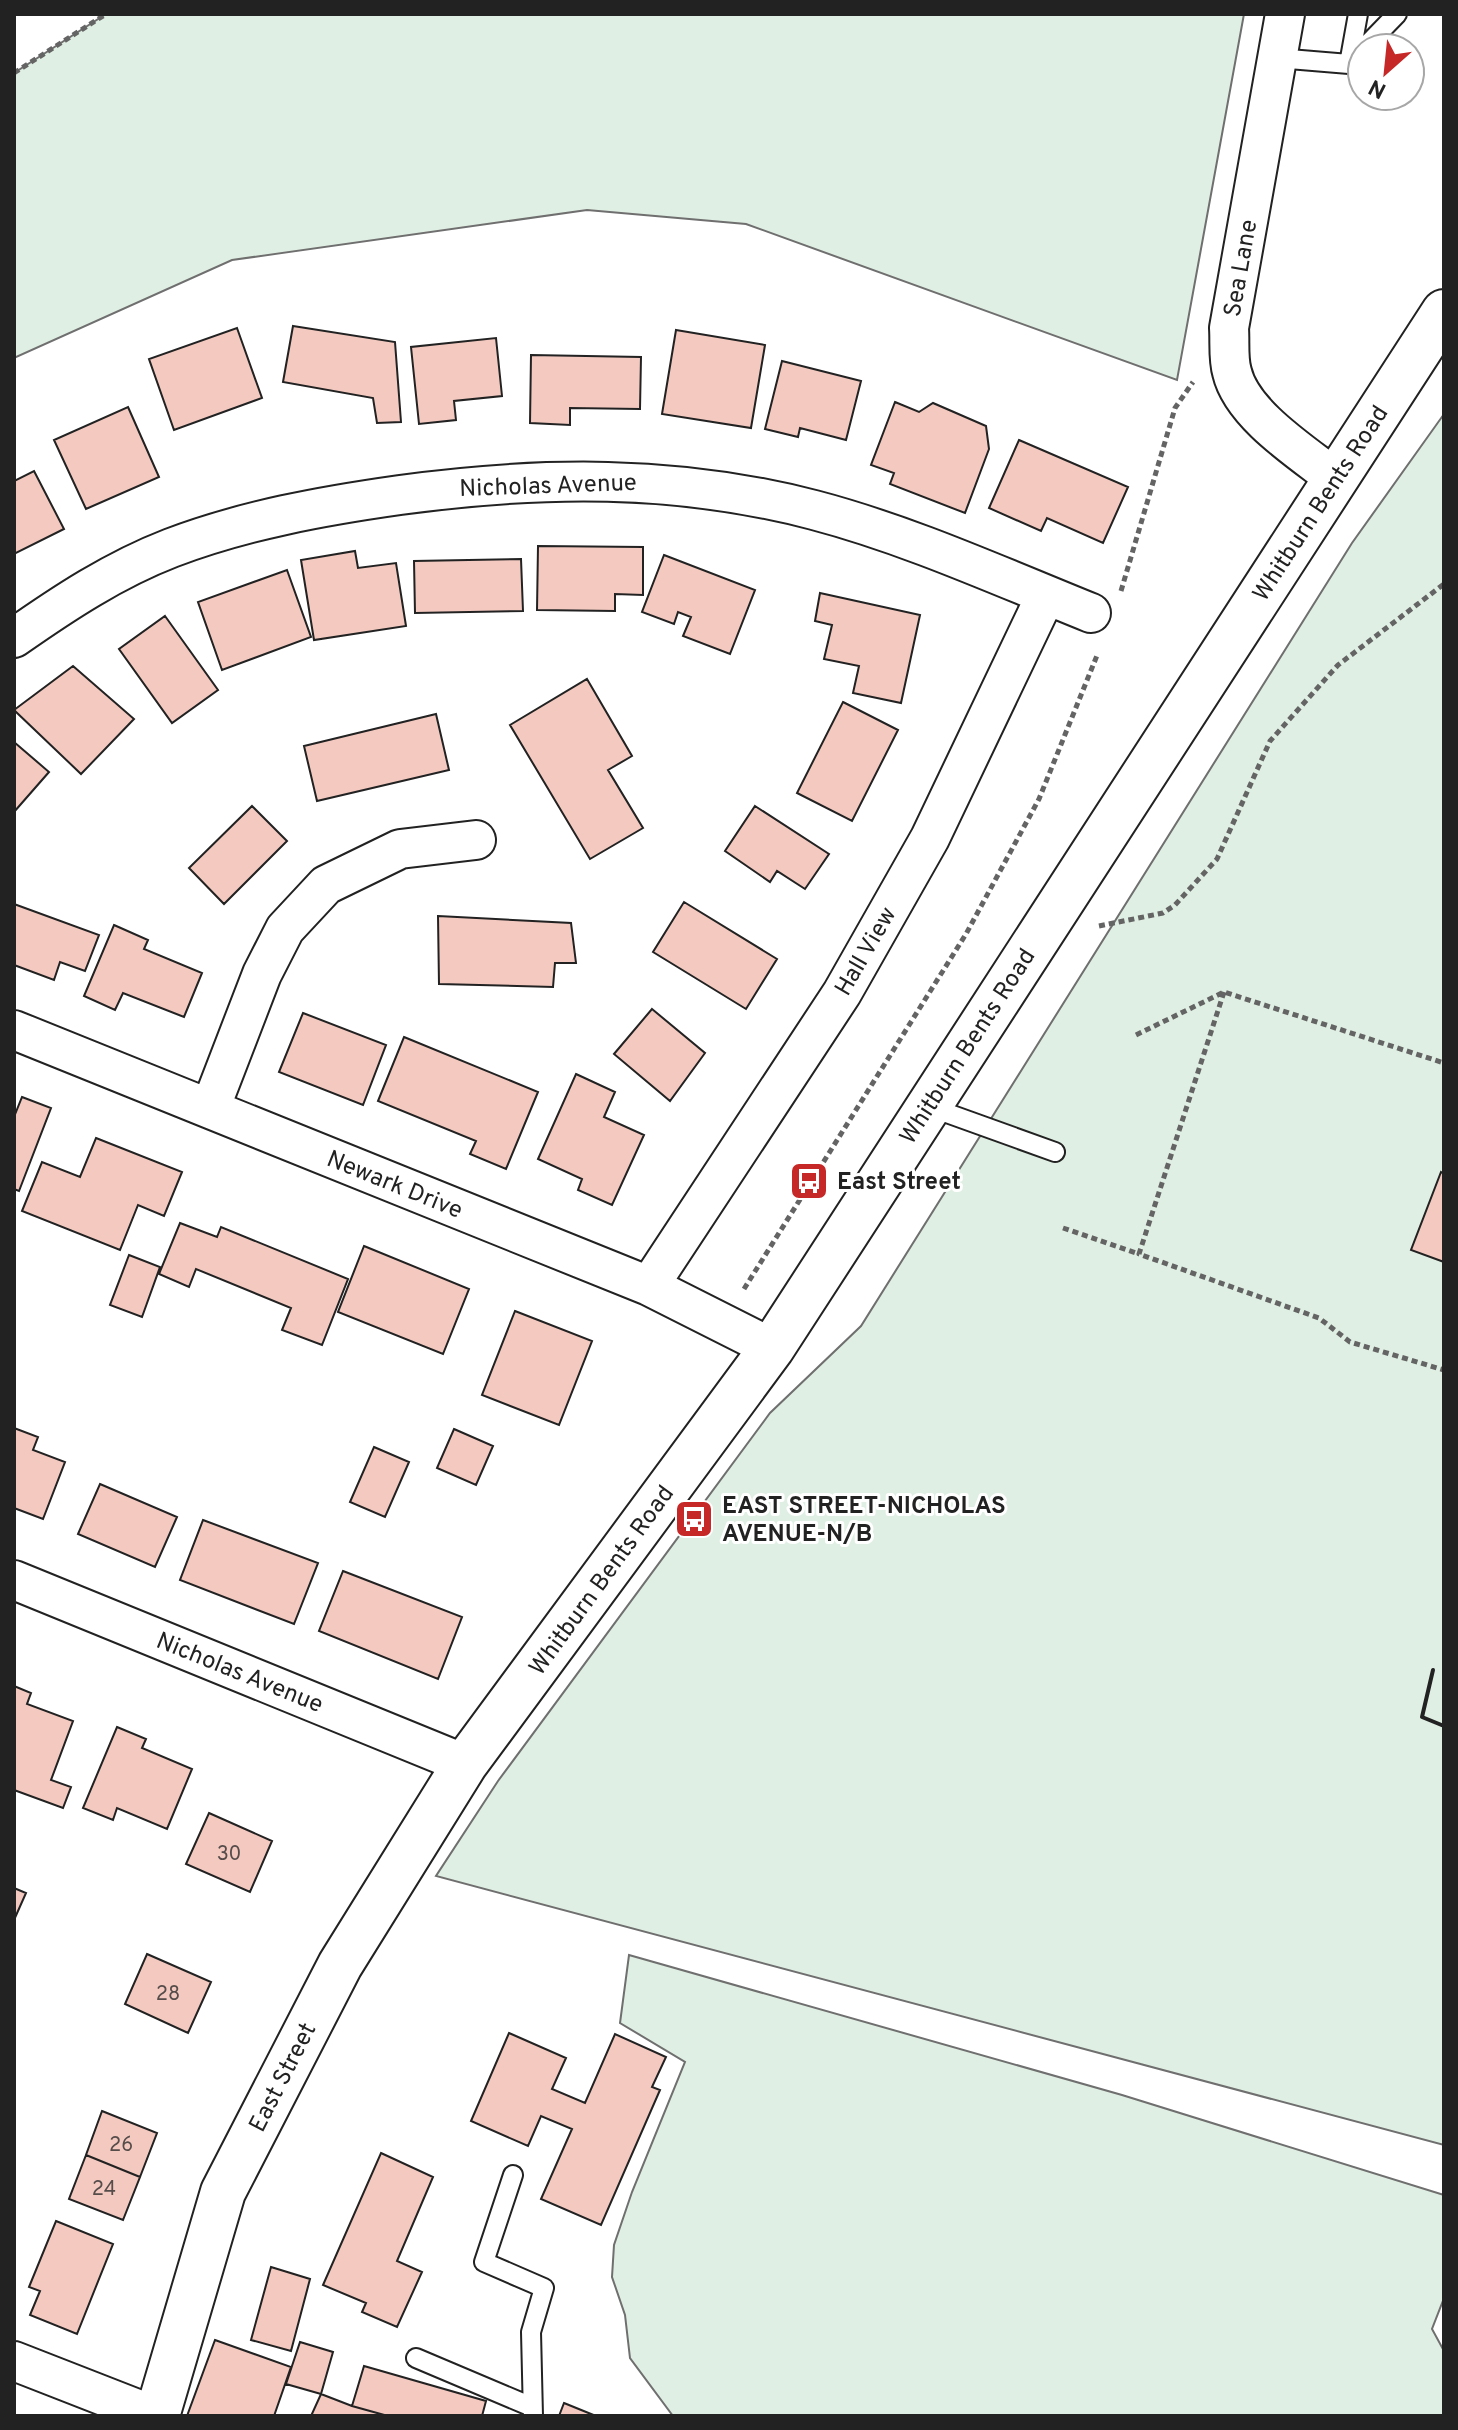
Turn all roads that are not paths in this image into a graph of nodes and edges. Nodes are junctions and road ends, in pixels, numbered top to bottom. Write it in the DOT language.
graph roads {
  1 [pos="1285,14"];
  2 [pos="1397,14"];
  3 [pos="1380,32"];
  4 [pos="1346,55"];
  5 [pos="1277,58"];
  6 [pos="1444,312"];
  7 [pos="1336,479"];
  8 [pos="1046,595"];
  9 [pos="1104,619"];
  10 [pos="14,638"];
  11 [pos="476,840"];
  12 [pos="14,1030"];
  13 [pos="927,1106"];
  14 [pos="210,1109"];
  15 [pos="1055,1152"];
  16 [pos="649,1286"];
  17 [pos="772,1348"];
  18 [pos="14,1580"];
  19 [pos="465,1764"];
  20 [pos="513,2175"];
  21 [pos="416,2358"];
  22 [pos="14,2361"];
  23 [pos="532,2411"];
  24 [pos="156,2416"];
  1 -- 5 [label="street, Sea Lane"];
  2 -- 3 [label="lane"];
  4 -- 5 [label="lane"];
  5 -- 7 [label="street, Sea Lane"];
  6 -- 7 [label="main road, Whitburn Bents Road"];
  7 -- 13 [label="main road, Whitburn Bents Road"];
  8 -- 9 [label="street, Nicholas Avenue"];
  8 -- 10 [label="street, Nicholas Avenue"];
  8 -- 16 [label="street, Hall View"];
  11 -- 14 [label="street"];
  12 -- 14 [label="street, Newark Drive"];
  13 -- 15 [label="lane"];
  13 -- 17 [label="main road, Whitburn Bents Road"];
  14 -- 16 [label="street, Newark Drive"];
  16 -- 17 [label="street, Newark Drive"];
  17 -- 19 [label="main road, Whitburn Bents Road"];
  18 -- 19 [label="street, Nicholas Avenue"];
  19 -- 24 [label="main road, East Street"];
  20 -- 23 [label="lane"];
  21 -- 23 [label="lane"];
  22 -- 24 [label="street"];
}
